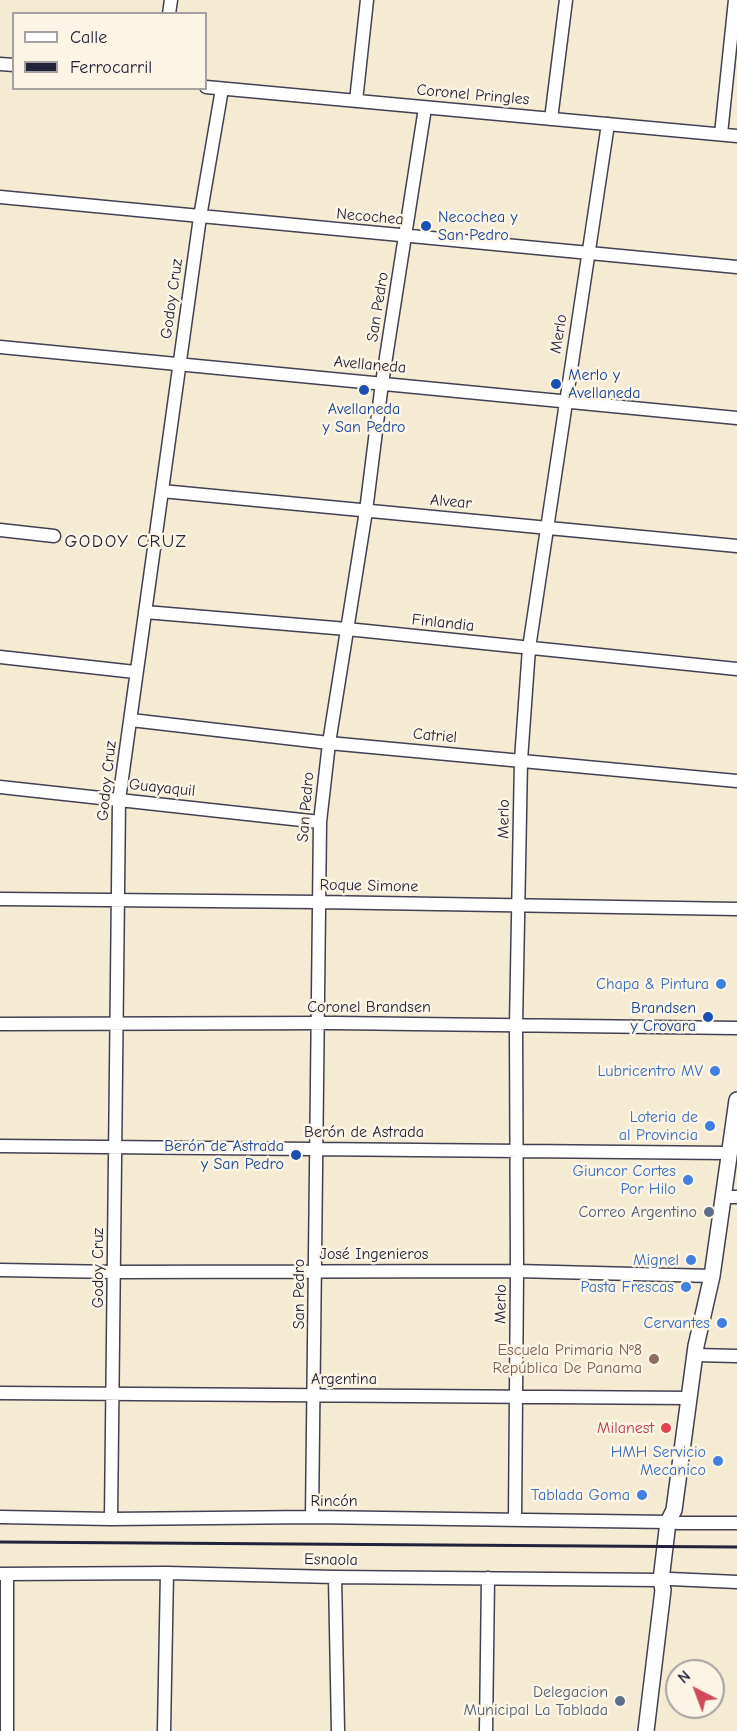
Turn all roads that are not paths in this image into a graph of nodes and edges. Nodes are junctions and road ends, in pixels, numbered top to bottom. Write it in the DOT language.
graph roads {
  1 [pos="367,0"];
  2 [pos="566,0"];
  3 [pos="735,0"];
  4 [pos="207,87"];
  5 [pos="222,89"];
  6 [pos="356,101"];
  7 [pos="425,108"];
  8 [pos="551,119"];
  9 [pos="608,124"];
  10 [pos="721,134"];
  11 [pos="737,136"];
  12 [pos="0,197"];
  13 [pos="200,217"];
  14 [pos="405,237"];
  15 [pos="588,254"];
  16 [pos="737,267"];
  17 [pos="0,347"];
  18 [pos="179,365"];
  19 [pos="382,383"];
  20 [pos="565,401"];
  21 [pos="737,418"];
  22 [pos="162,491"];
  23 [pos="366,511"];
  24 [pos="546,527"];
  25 [pos="0,530"];
  26 [pos="54,536"];
  27 [pos="737,546"];
  28 [pos="145,612"];
  29 [pos="347,629"];
  30 [pos="529,648"];
  31 [pos="0,657"];
  32 [pos="737,669"];
  33 [pos="135,672"];
  34 [pos="131,720"];
  35 [pos="329,743"];
  36 [pos="521,760"];
  37 [pos="737,781"];
  38 [pos="0,787"];
  39 [pos="119,800"];
  40 [pos="320,822"];
  41 [pos="0,899"];
  42 [pos="119,901"];
  43 [pos="318,902"];
  44 [pos="520,906"];
  45 [pos="737,909"];
  46 [pos="117,1023"];
  47 [pos="316,1023"];
  48 [pos="0,1024"];
  49 [pos="516,1024"];
  50 [pos="737,1028"];
  51 [pos="737,1100"];
  52 [pos="0,1146"];
  53 [pos="115,1147"];
  54 [pos="316,1148"];
  55 [pos="517,1150"];
  56 [pos="729,1153"];
  57 [pos="730,1197"];
  58 [pos="0,1270"];
  59 [pos="315,1271"];
  60 [pos="518,1271"];
  61 [pos="115,1272"];
  62 [pos="712,1275"];
  63 [pos="695,1355"];
  64 [pos="737,1356"];
  65 [pos="0,1393"];
  66 [pos="113,1395"];
  67 [pos="314,1396"];
  68 [pos="516,1396"];
  69 [pos="689,1398"];
  70 [pos="0,1516"];
  71 [pos="312,1517"];
  72 [pos="673,1518"];
  73 [pos="111,1519"];
  74 [pos="515,1519"];
  75 [pos="737,1523"];
  76 [pos="167,1573"];
  77 [pos="4,1574"];
  78 [pos="335,1577"];
  79 [pos="488,1578"];
  80 [pos="737,1582"];
  81 [pos="665,1583"];
  82 [pos="7,1731"];
  83 [pos="164,1731"];
  84 [pos="338,1731"];
  85 [pos="486,1731"];
  86 [pos="646,1731"];
  1 -- 6 [label="street"];
  2 -- 8 [label="street"];
  3 -- 10 [label="street"];
  4 -- 5 [label="street, Coronel Pringles"];
  5 -- 6 [label="street, Coronel Pringles"];
  5 -- 13 [label="street, Godoy Cruz"];
  6 -- 7 [label="street, Coronel Pringles"];
  7 -- 8 [label="street, Coronel Pringles"];
  7 -- 14 [label="street, San Pedro"];
  8 -- 9 [label="street, Coronel Pringles"];
  9 -- 10 [label="street, Coronel Pringles"];
  9 -- 15 [label="street, Merlo"];
  10 -- 11 [label="street, Coronel Pringles"];
  12 -- 13 [label="street, Necochea"];
  13 -- 14 [label="street, Necochea"];
  13 -- 18 [label="street, Godoy Cruz"];
  14 -- 15 [label="street, Necochea"];
  14 -- 19 [label="street, San Pedro"];
  15 -- 16 [label="street, Necochea"];
  15 -- 20 [label="street, Merlo"];
  17 -- 18 [label="street, Avellaneda"];
  18 -- 19 [label="street, Avellaneda"];
  18 -- 22 [label="street, Godoy Cruz"];
  19 -- 20 [label="street, Avellaneda"];
  19 -- 23 [label="street, San Pedro"];
  20 -- 21 [label="street, Avellaneda"];
  20 -- 24 [label="street, Merlo"];
  22 -- 23 [label="street, Alvear"];
  22 -- 28 [label="street, Godoy Cruz"];
  23 -- 24 [label="street, Alvear"];
  23 -- 29 [label="street, San Pedro"];
  24 -- 27 [label="street, Alvear"];
  24 -- 30 [label="street, Merlo"];
  25 -- 26 [label="street"];
  28 -- 29 [label="street, Finlandia"];
  28 -- 33 [label="street, Godoy Cruz"];
  29 -- 30 [label="street, Finlandia"];
  29 -- 35 [label="street, San Pedro"];
  30 -- 32 [label="street, Finlandia"];
  30 -- 36 [label="street, Merlo"];
  31 -- 33 [label="street"];
  33 -- 34 [label="street, Godoy Cruz"];
  34 -- 35 [label="street, Catriel"];
  34 -- 39 [label="street, Godoy Cruz"];
  35 -- 36 [label="street, Catriel"];
  35 -- 40 [label="street, San Pedro"];
  36 -- 37 [label="street, Catriel"];
  36 -- 44 [label="street, Merlo"];
  38 -- 39 [label="street, Guayaquil"];
  39 -- 40 [label="street, Guayaquil"];
  39 -- 42 [label="street, Godoy Cruz"];
  40 -- 43 [label="street, San Pedro"];
  41 -- 42 [label="street, Roque Simone"];
  42 -- 43 [label="street, Roque Simone"];
  42 -- 46 [label="street, Godoy Cruz"];
  43 -- 44 [label="street, Roque Simone"];
  43 -- 47 [label="street, San Pedro"];
  44 -- 45 [label="street, Roque Simone"];
  44 -- 49 [label="street, Merlo"];
  46 -- 47 [label="street, Coronel Brandsen"];
  46 -- 48 [label="street, Coronel Brandsen"];
  46 -- 53 [label="street, Godoy Cruz"];
  47 -- 49 [label="street, Coronel Brandsen"];
  47 -- 54 [label="street, San Pedro"];
  49 -- 50 [label="street, Coronel Brandsen"];
  49 -- 55 [label="street, Merlo"];
  51 -- 56 [label="main road"];
  52 -- 53 [label="street, Berón de Astrada"];
  53 -- 54 [label="street, Berón de Astrada"];
  53 -- 61 [label="street, Godoy Cruz"];
  54 -- 55 [label="street, Berón de Astrada"];
  54 -- 59 [label="street, San Pedro"];
  55 -- 56 [label="street, Berón de Astrada"];
  55 -- 60 [label="street, Merlo"];
  56 -- 57 [label="main road"];
  57 -- 62 [label="main road"];
  58 -- 61 [label="street, José Ingenieros"];
  59 -- 60 [label="street, José Ingenieros"];
  59 -- 61 [label="street, José Ingenieros"];
  59 -- 67 [label="street, San Pedro"];
  60 -- 62 [label="street, José Ingenieros"];
  60 -- 68 [label="street, Merlo"];
  61 -- 66 [label="street, Godoy Cruz"];
  62 -- 63 [label="main road"];
  63 -- 64 [label="street"];
  63 -- 69 [label="main road"];
  65 -- 66 [label="street, Argentina"];
  66 -- 67 [label="street, Argentina"];
  66 -- 73 [label="street, Godoy Cruz"];
  67 -- 68 [label="street, Argentina"];
  67 -- 71 [label="street, San Pedro"];
  68 -- 69 [label="street, Argentina"];
  68 -- 74 [label="street, Merlo"];
  69 -- 72 [label="main road"];
  70 -- 73 [label="street, Rincón"];
  71 -- 73 [label="street, Rincón"];
  71 -- 74 [label="street, Rincón"];
  72 -- 74 [label="street, Rincón"];
  72 -- 75 [label="street, Rincón"];
  72 -- 81 [label="main road"];
  76 -- 77 [label="street, Esnaola"];
  76 -- 78 [label="street, Esnaola"];
  76 -- 83 [label="street"];
  77 -- 82 [label="street"];
  78 -- 79 [label="street, Esnaola"];
  78 -- 84 [label="street"];
  79 -- 81 [label="street, Esnaola"];
  79 -- 85 [label="street"];
  80 -- 81 [label="street, Esnaola"];
  81 -- 86 [label="main road"];
}
